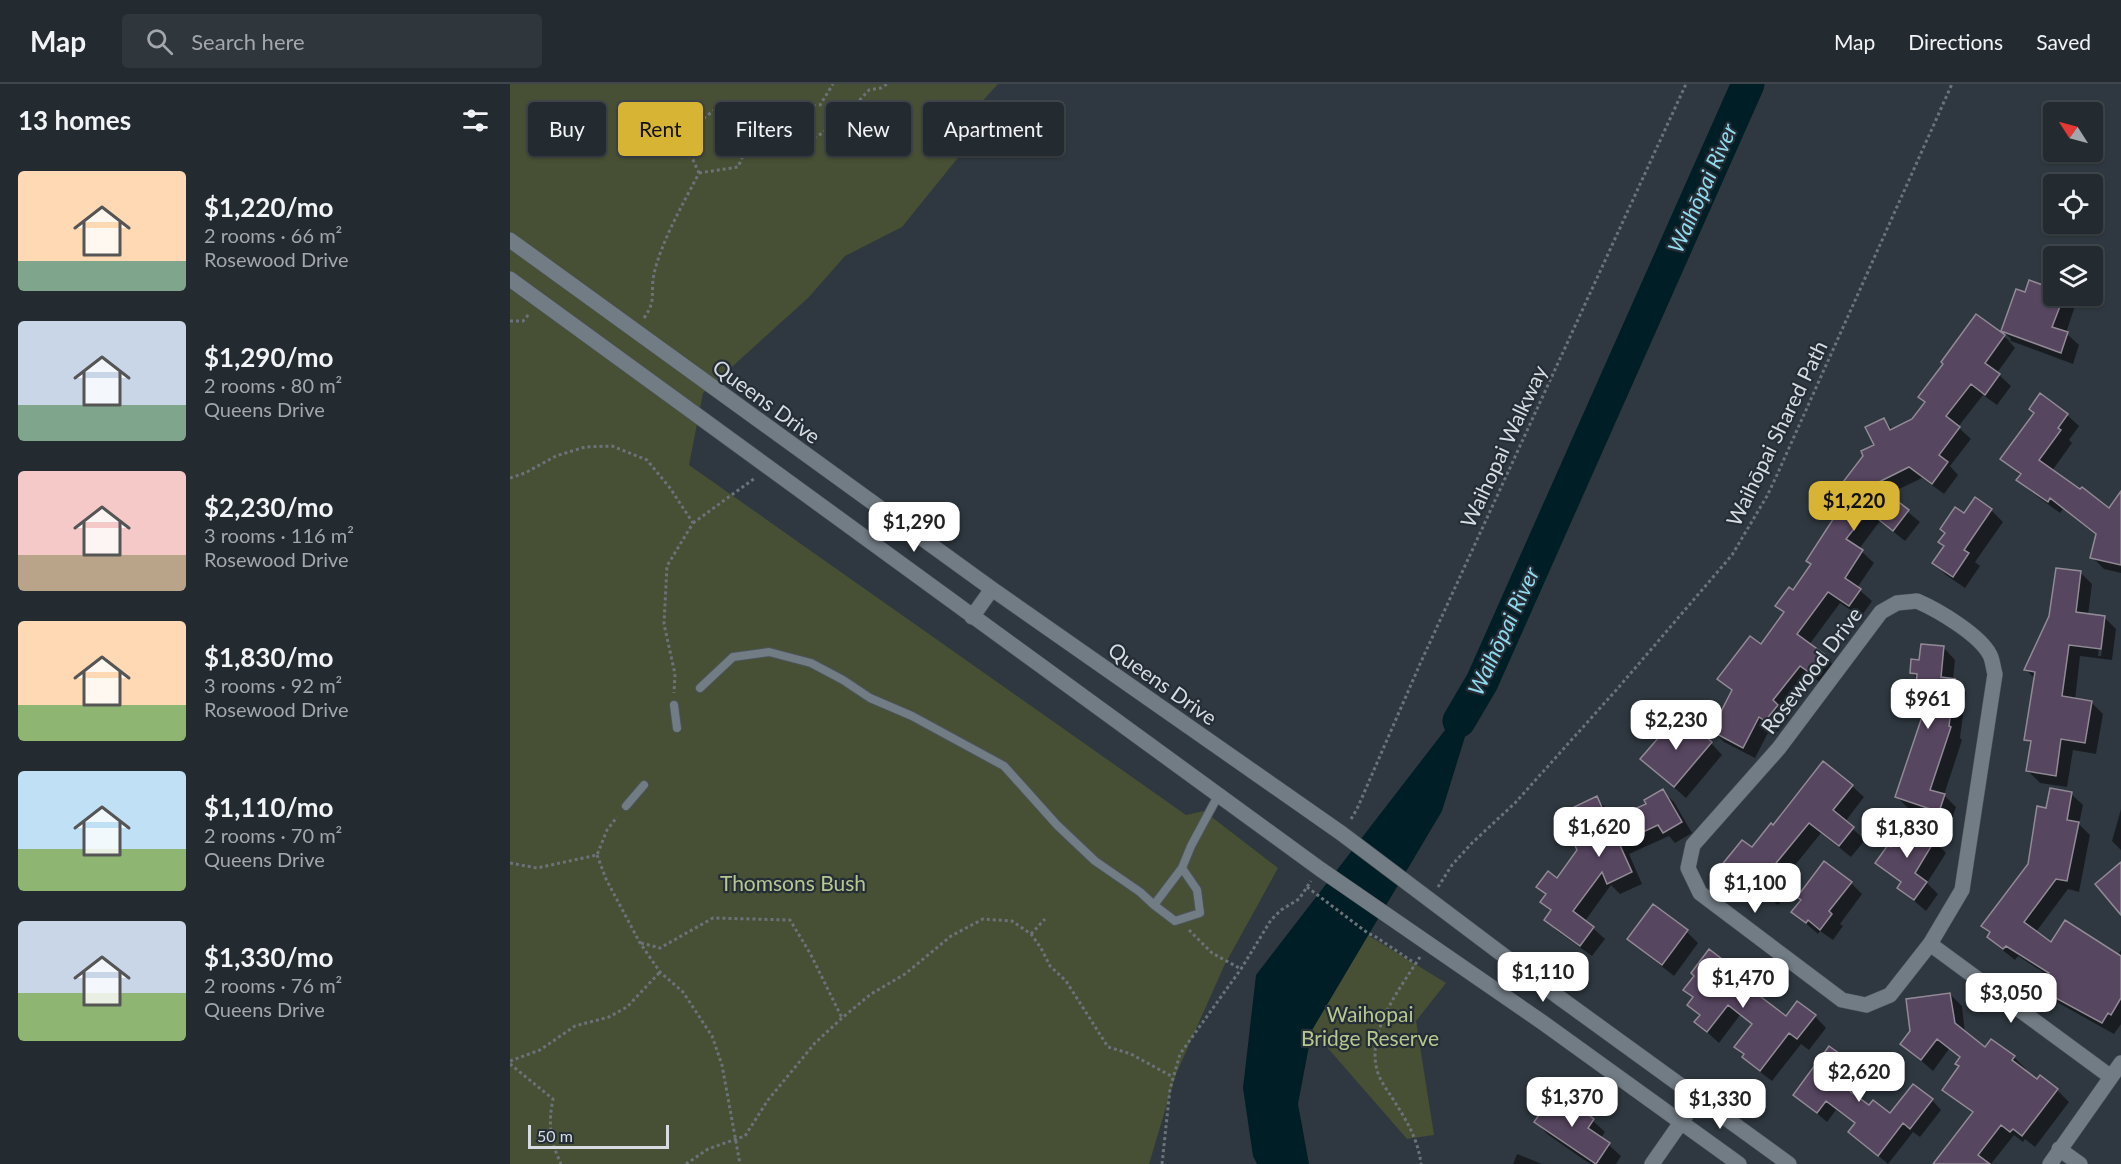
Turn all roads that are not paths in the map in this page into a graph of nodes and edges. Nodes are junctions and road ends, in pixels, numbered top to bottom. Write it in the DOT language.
graph roads {
  1 [pos="510,240"];
  2 [pos="510,279"];
  3 [pos="992,589"];
  4 [pos="972,617"];
  5 [pos="700,688"];
  6 [pos="674,705"];
  7 [pos="676,728"];
  8 [pos="644,785"];
  9 [pos="1220,794"];
  10 [pos="626,806"];
  11 [pos="1182,868"];
  12 [pos="1154,905"];
  13 [pos="1930,944"];
  14 [pos="2121,1063"];
  15 [pos="2111,1077"];
  16 [pos="1698,1098"];
  17 [pos="1681,1122"];
  18 [pos="2059,1149"];
  19 [pos="1652,1164"];
  20 [pos="1739,1164"];
  21 [pos="1789,1164"];
  22 [pos="2050,1164"];
  23 [pos="2080,1164"];
  1 -- 3 [label="main road, Queens Drive"];
  2 -- 4 [label="main road"];
  3 -- 4 [label="main road"];
  3 -- 16 [label="main road, Queens Drive"];
  4 -- 9 [label="main road"];
  5 -- 12 [label="lane"];
  6 -- 7 [label="lane"];
  8 -- 10 [label="lane"];
  9 -- 11 [label="lane"];
  9 -- 17 [label="main road"];
  11 -- 12 [label="lane"];
  11 -- 12 [label="lane"];
  13 -- 13 [label="main road, Rosewood Drive"];
  13 -- 15 [label="main road"];
  14 -- 15 [label="main road"];
  15 -- 18 [label="main road"];
  16 -- 17 [label="main road"];
  16 -- 21 [label="main road, Queens Drive"];
  17 -- 19 [label="main road"];
  17 -- 20 [label="main road"];
  18 -- 22 [label="main road"];
  18 -- 23 [label="main road"];
}
